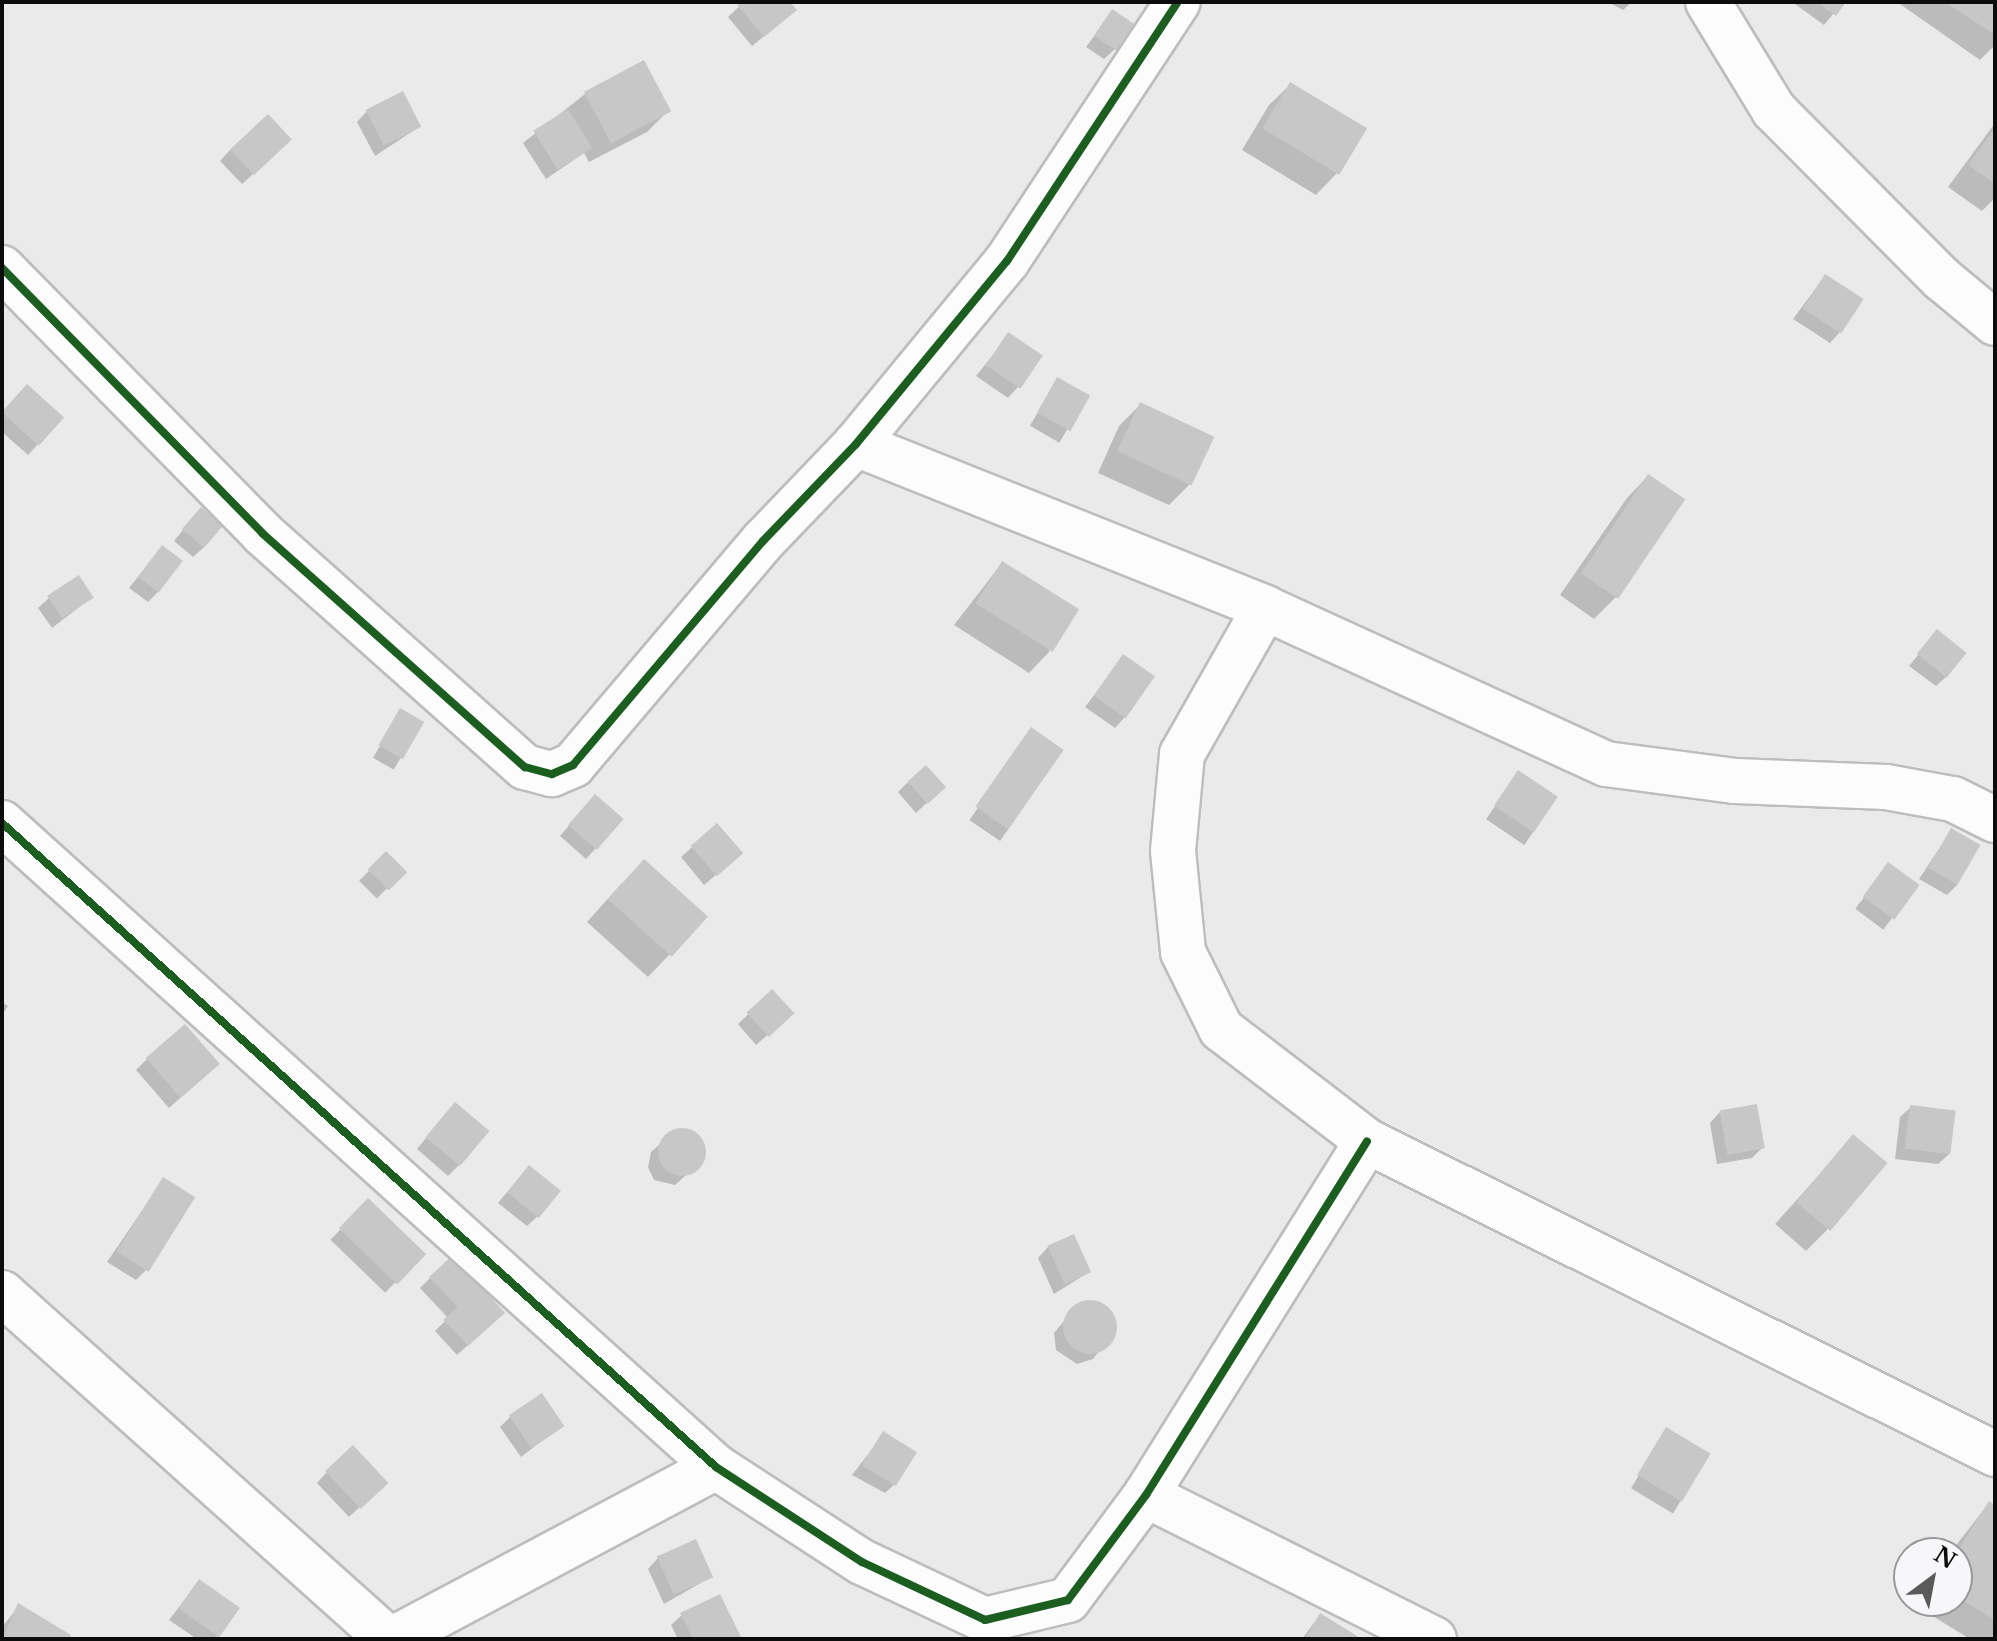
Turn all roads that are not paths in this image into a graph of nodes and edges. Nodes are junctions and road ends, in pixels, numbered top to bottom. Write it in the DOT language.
graph roads {
  1 [pos="1178,2"];
  2 [pos="1708,2"];
  3 [pos="2,268"];
  4 [pos="1995,323"];
  5 [pos="856,444"];
  6 [pos="1265,608"];
  7 [pos="1995,820"];
  8 [pos="2,823"];
  9 [pos="1367,1141"];
  10 [pos="2,1293"];
  11 [pos="1995,1454"];
  12 [pos="716,1467"];
  13 [pos="1146,1495"];
  14 [pos="390,1639"];
  15 [pos="1434,1639"];
  1 -- 5 [label="street"];
  2 -- 4 [label="street"];
  3 -- 5 [label="street"];
  5 -- 6 [label="street"];
  6 -- 7 [label="street"];
  6 -- 9 [label="street"];
  8 -- 12 [label="street"];
  9 -- 11 [label="street"];
  9 -- 13 [label="street"];
  10 -- 14 [label="street"];
  12 -- 13 [label="street"];
  12 -- 14 [label="street"];
  13 -- 15 [label="street"];
}
